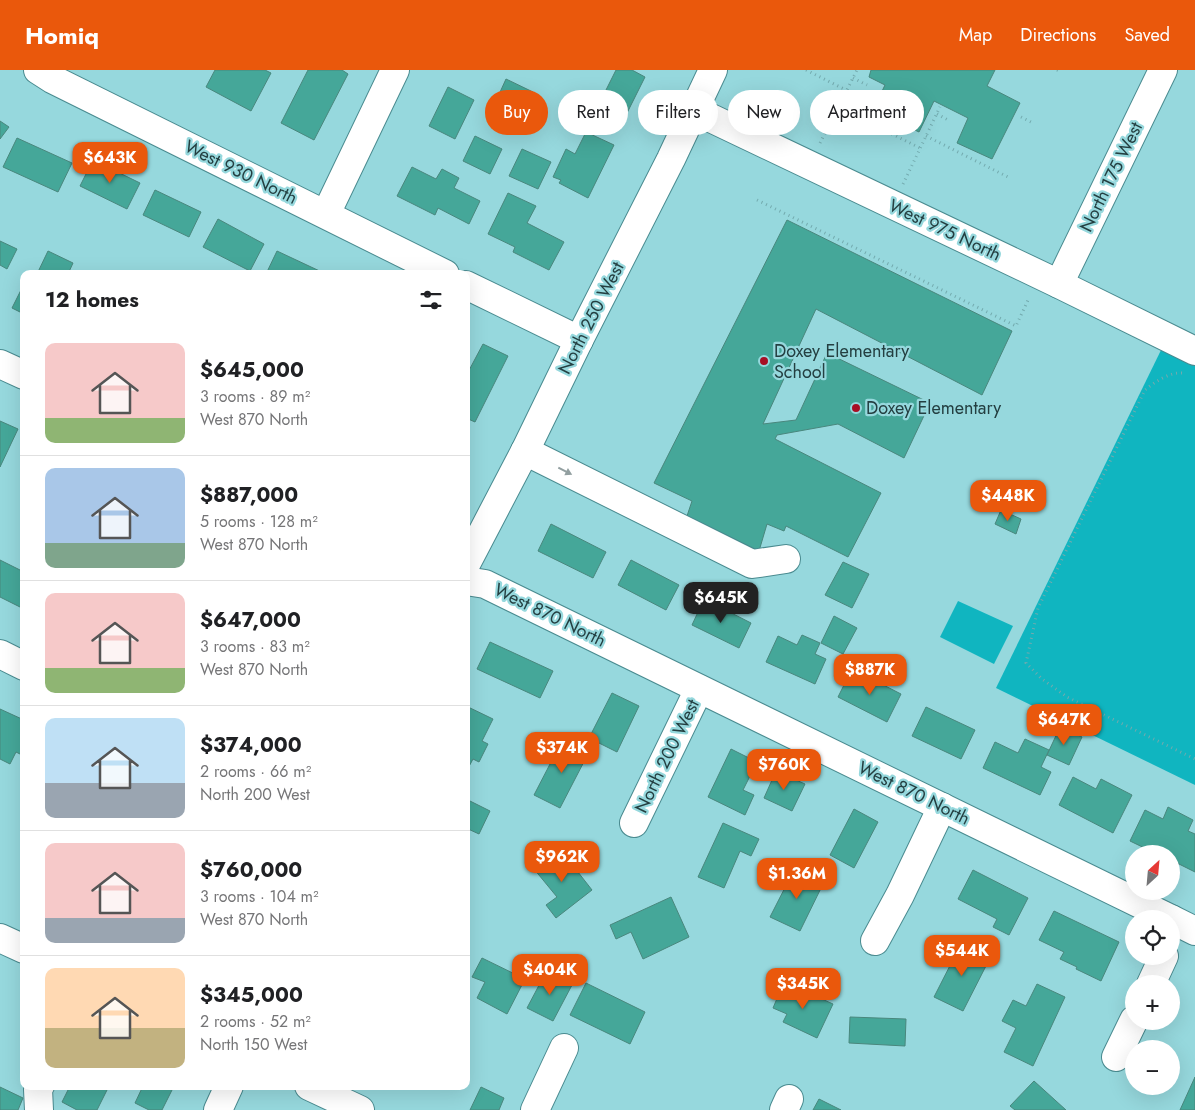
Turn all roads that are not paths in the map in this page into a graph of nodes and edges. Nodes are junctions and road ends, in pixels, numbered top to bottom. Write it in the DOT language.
graph roads {
  1 [pos="38,70"];
  2 [pos="395,70"];
  3 [pos="714,70"];
  4 [pos="1161,71"];
  5 [pos="704,90"];
  6 [pos="718,121"];
  7 [pos="682,135"];
  8 [pos="326,214"];
  9 [pos="437,270"];
  10 [pos="1059,284"];
  11 [pos="470,286"];
  12 [pos="579,340"];
  13 [pos="1191,362"];
  14 [pos="0,364"];
  15 [pos="20,374"];
  16 [pos="525,451"];
  17 [pos="470,556"];
  18 [pos="786,559"];
  19 [pos="470,582"];
  20 [pos="0,654"];
  21 [pos="20,664"];
  22 [pos="699,689"];
  23 [pos="942,807"];
  24 [pos="634,822"];
  25 [pos="1145,910"];
  26 [pos="0,938"];
  27 [pos="875,941"];
  28 [pos="20,947"];
  29 [pos="1129,1030"];
  30 [pos="564,1048"];
  31 [pos="1116,1057"];
  32 [pos="38,1090"];
  33 [pos="226,1090"];
  34 [pos="318,1090"];
  35 [pos="39,1110"];
  36 [pos="218,1110"];
  37 [pos="360,1110"];
  38 [pos="535,1110"];
  1 -- 8 [label="street, West 930 North"];
  2 -- 8 [label="street"];
  3 -- 5 [label="street, North 250 West"];
  4 -- 10 [label="street, North 175 West"];
  6 -- 10 [label="street, West 975 North"];
  7 -- 12 [label="street, North 250 West"];
  8 -- 9 [label="street, West 930 North"];
  10 -- 13 [label="street, West 975 North"];
  11 -- 12 [label="street"];
  12 -- 16 [label="street, North 250 West"];
  14 -- 15 [label="street"];
  16 -- 17 [label="street, North 250 West"];
  16 -- 18 [label="street, one-way"];
  19 -- 22 [label="street, West 870 North"];
  20 -- 21 [label="street"];
  22 -- 23 [label="street, West 870 North"];
  22 -- 24 [label="street, North 200 West"];
  23 -- 25 [label="street, West 870 North"];
  23 -- 27 [label="street"];
  26 -- 28 [label="street"];
  29 -- 31 [label="street"];
  30 -- 38 [label="street"];
  32 -- 35 [label="street"];
  33 -- 36 [label="street"];
  34 -- 37 [label="street"];
}
